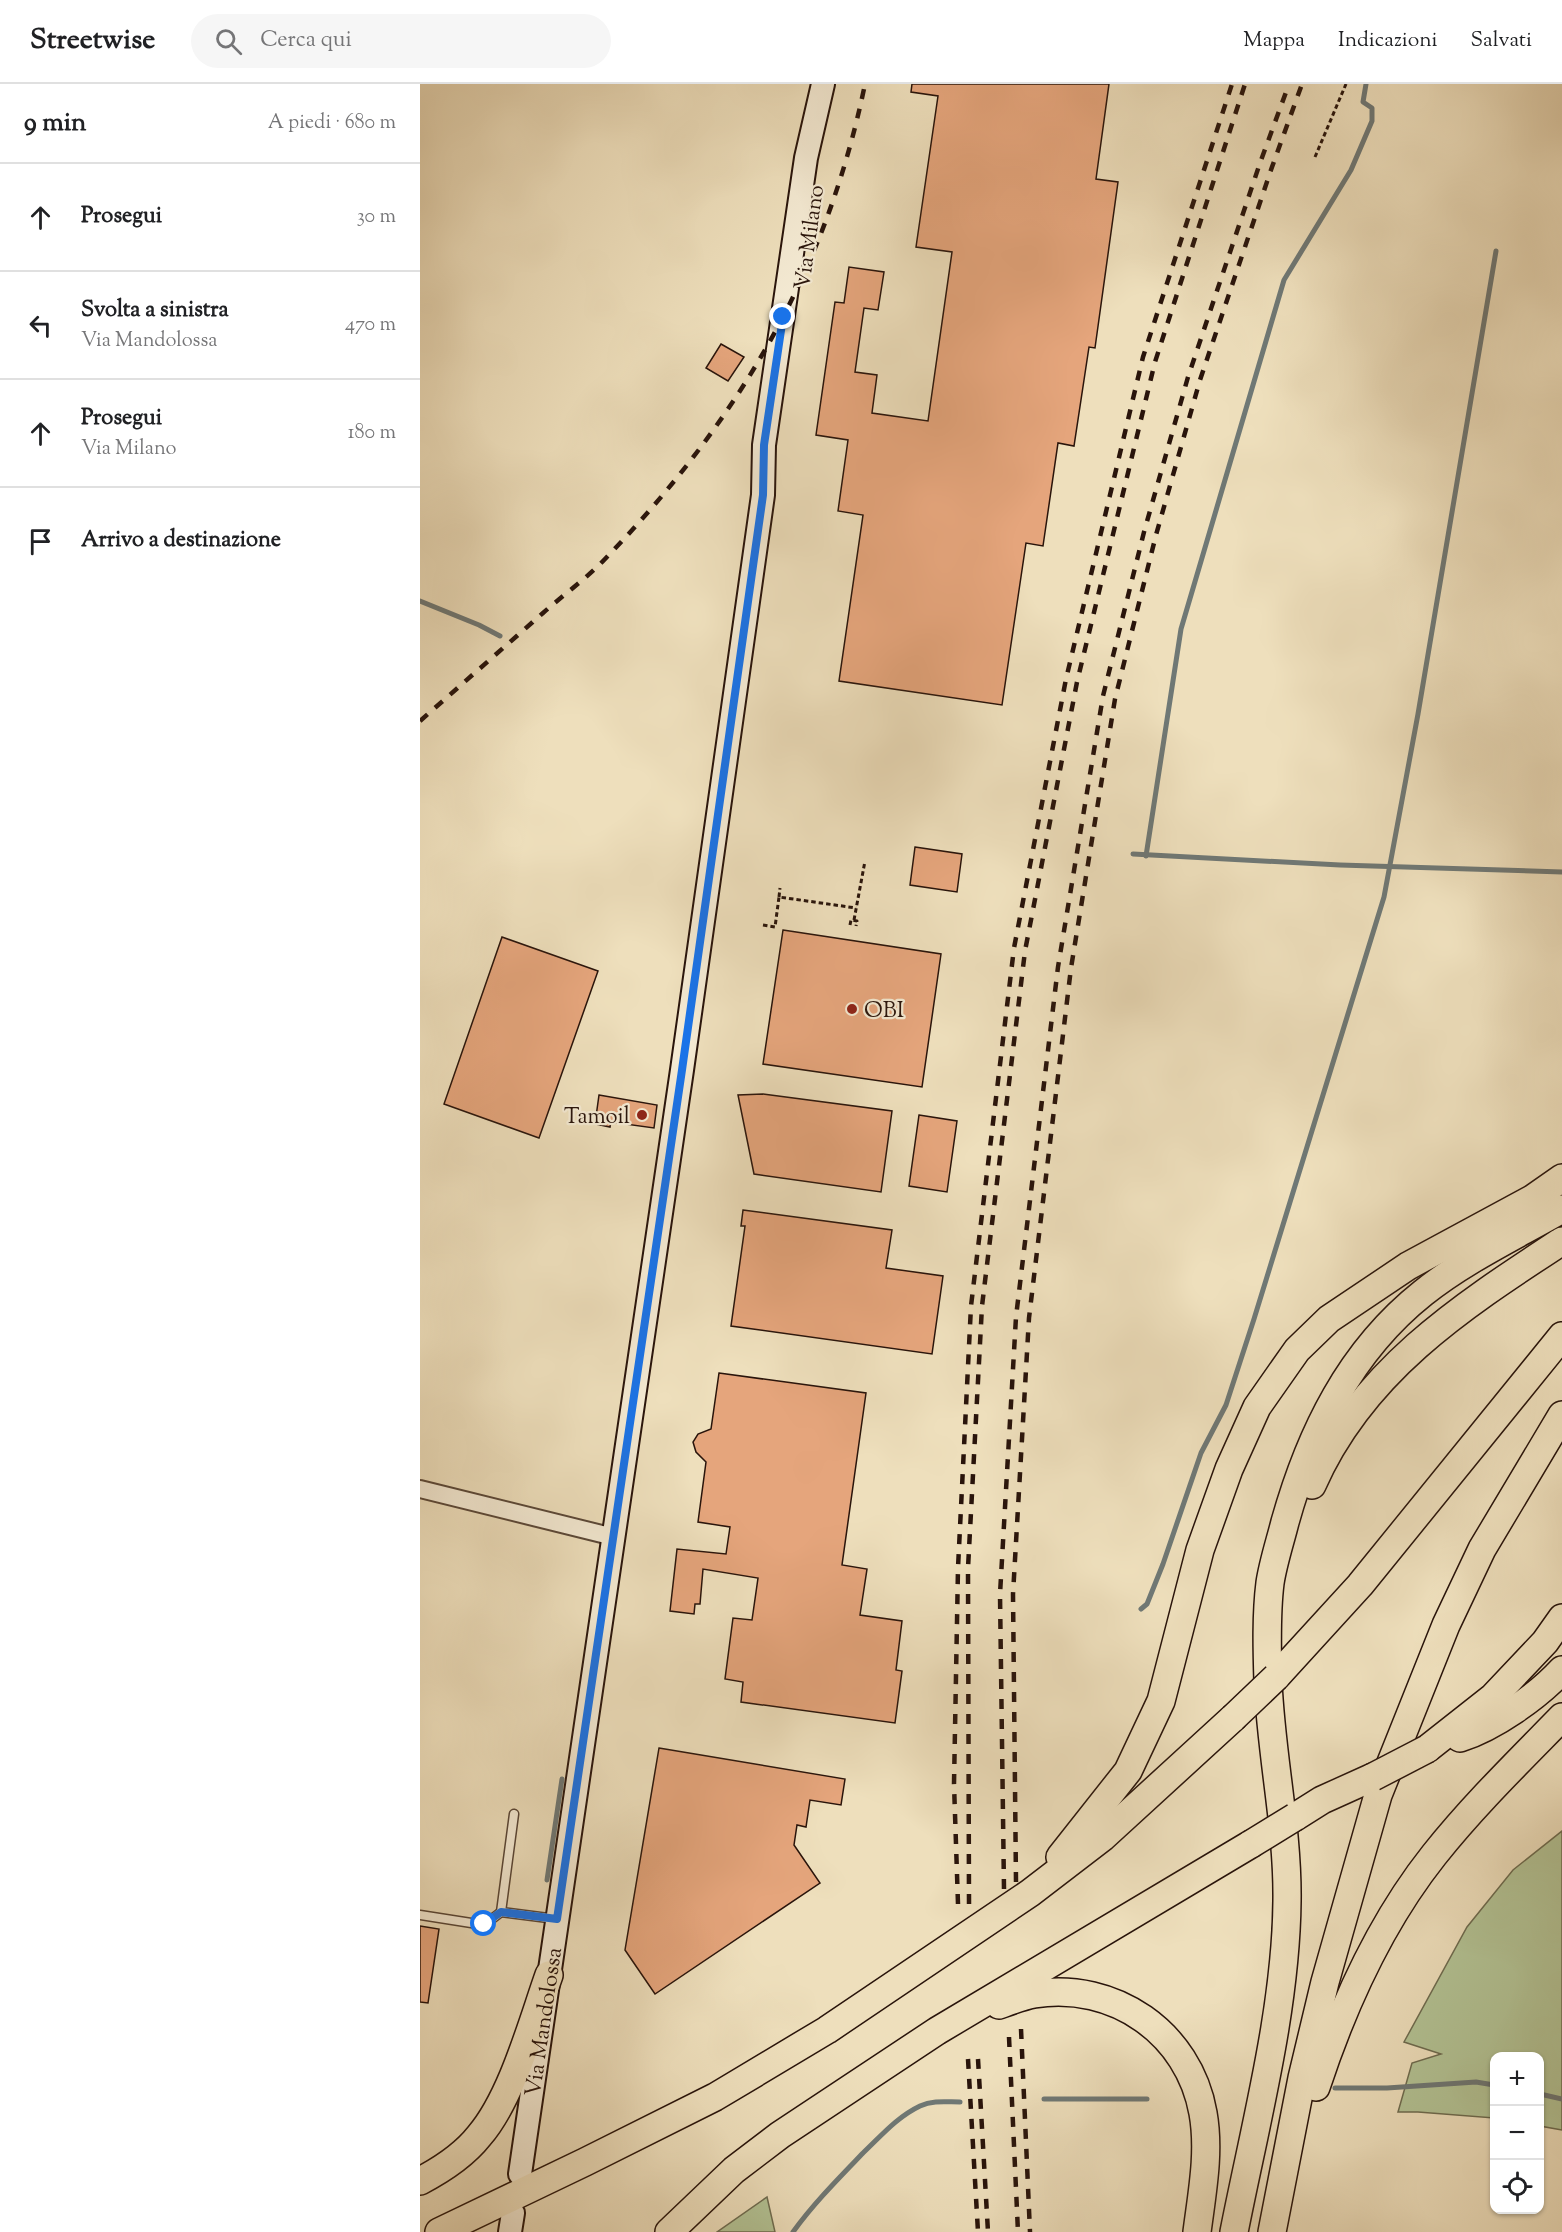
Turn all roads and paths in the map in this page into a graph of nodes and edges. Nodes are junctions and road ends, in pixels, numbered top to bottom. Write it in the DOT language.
graph roads {
  1 [pos="824,84"];
  2 [pos="1346,84"];
  3 [pos="1315,157"];
  4 [pos="724,765"];
  5 [pos="865,861"];
  6 [pos="780,888"];
  7 [pos="779,897"];
  8 [pos="856,908"];
  9 [pos="854,920"];
  10 [pos="763,925"];
  11 [pos="850,925"];
  12 [pos="856,926"];
  13 [pos="1562,1178"];
  14 [pos="1562,1209"];
  15 [pos="1562,1241"];
  16 [pos="1562,1336"];
  17 [pos="1562,1414"];
  18 [pos="420,1489"];
  19 [pos="614,1537"];
  20 [pos="1562,1618"];
  21 [pos="1268,1642"];
  22 [pos="1562,1670"];
  23 [pos="1562,1717"];
  24 [pos="1427,1749"];
  25 [pos="514,1814"];
  26 [pos="1030,1893"];
  27 [pos="501,1912"];
  28 [pos="420,1915"];
  29 [pos="557,1919"];
  30 [pos="549,1975"];
  31 [pos="938,2031"];
  32 [pos="824,2106"];
  33 [pos="585,2162"];
  34 [pos="520,2174"];
  35 [pos="420,2181"];
  36 [pos="420,2230"];
  37 [pos="440,2232"];
  38 [pos="669,2232"];
  39 [pos="690,2232"];
  40 [pos="1197,2232"];
  41 [pos="1234,2232"];
  42 [pos="1273,2232"];
  1 -- 4 [label="main road, Via Milano"];
  2 -- 3 [label="path"];
  4 -- 19 [label="main road, Via Mandolossa"];
  5 -- 8 [label="path"];
  6 -- 7 [label="path"];
  7 -- 8 [label="path"];
  7 -- 10 [label="path"];
  8 -- 9 [label="path"];
  9 -- 11 [label="path"];
  9 -- 12 [label="path"];
  13 -- 26 [label="highway"];
  14 -- 21 [label="highway"];
  15 -- 21 [label="highway"];
  16 -- 26 [label="highway, bridge"];
  17 -- 42 [label="highway"];
  18 -- 19 [label="street"];
  19 -- 29 [label="main road, Via Mandolossa"];
  20 -- 24 [label="highway"];
  21 -- 41 [label="highway"];
  22 -- 24 [label="highway"];
  23 -- 42 [label="highway"];
  24 -- 31 [label="highway, bridge"];
  25 -- 27 [label="lane"];
  26 -- 33 [label="highway"];
  27 -- 28 [label="lane"];
  27 -- 29 [label="lane"];
  29 -- 30 [label="main road, Via Mandolossa"];
  30 -- 34 [label="main road, Via Mandolossa"];
  30 -- 35 [label="highway"];
  31 -- 32 [label="highway"];
  31 -- 40 [label="highway"];
  32 -- 38 [label="highway"];
  32 -- 39 [label="highway"];
  33 -- 36 [label="highway"];
  33 -- 37 [label="highway"];
}
